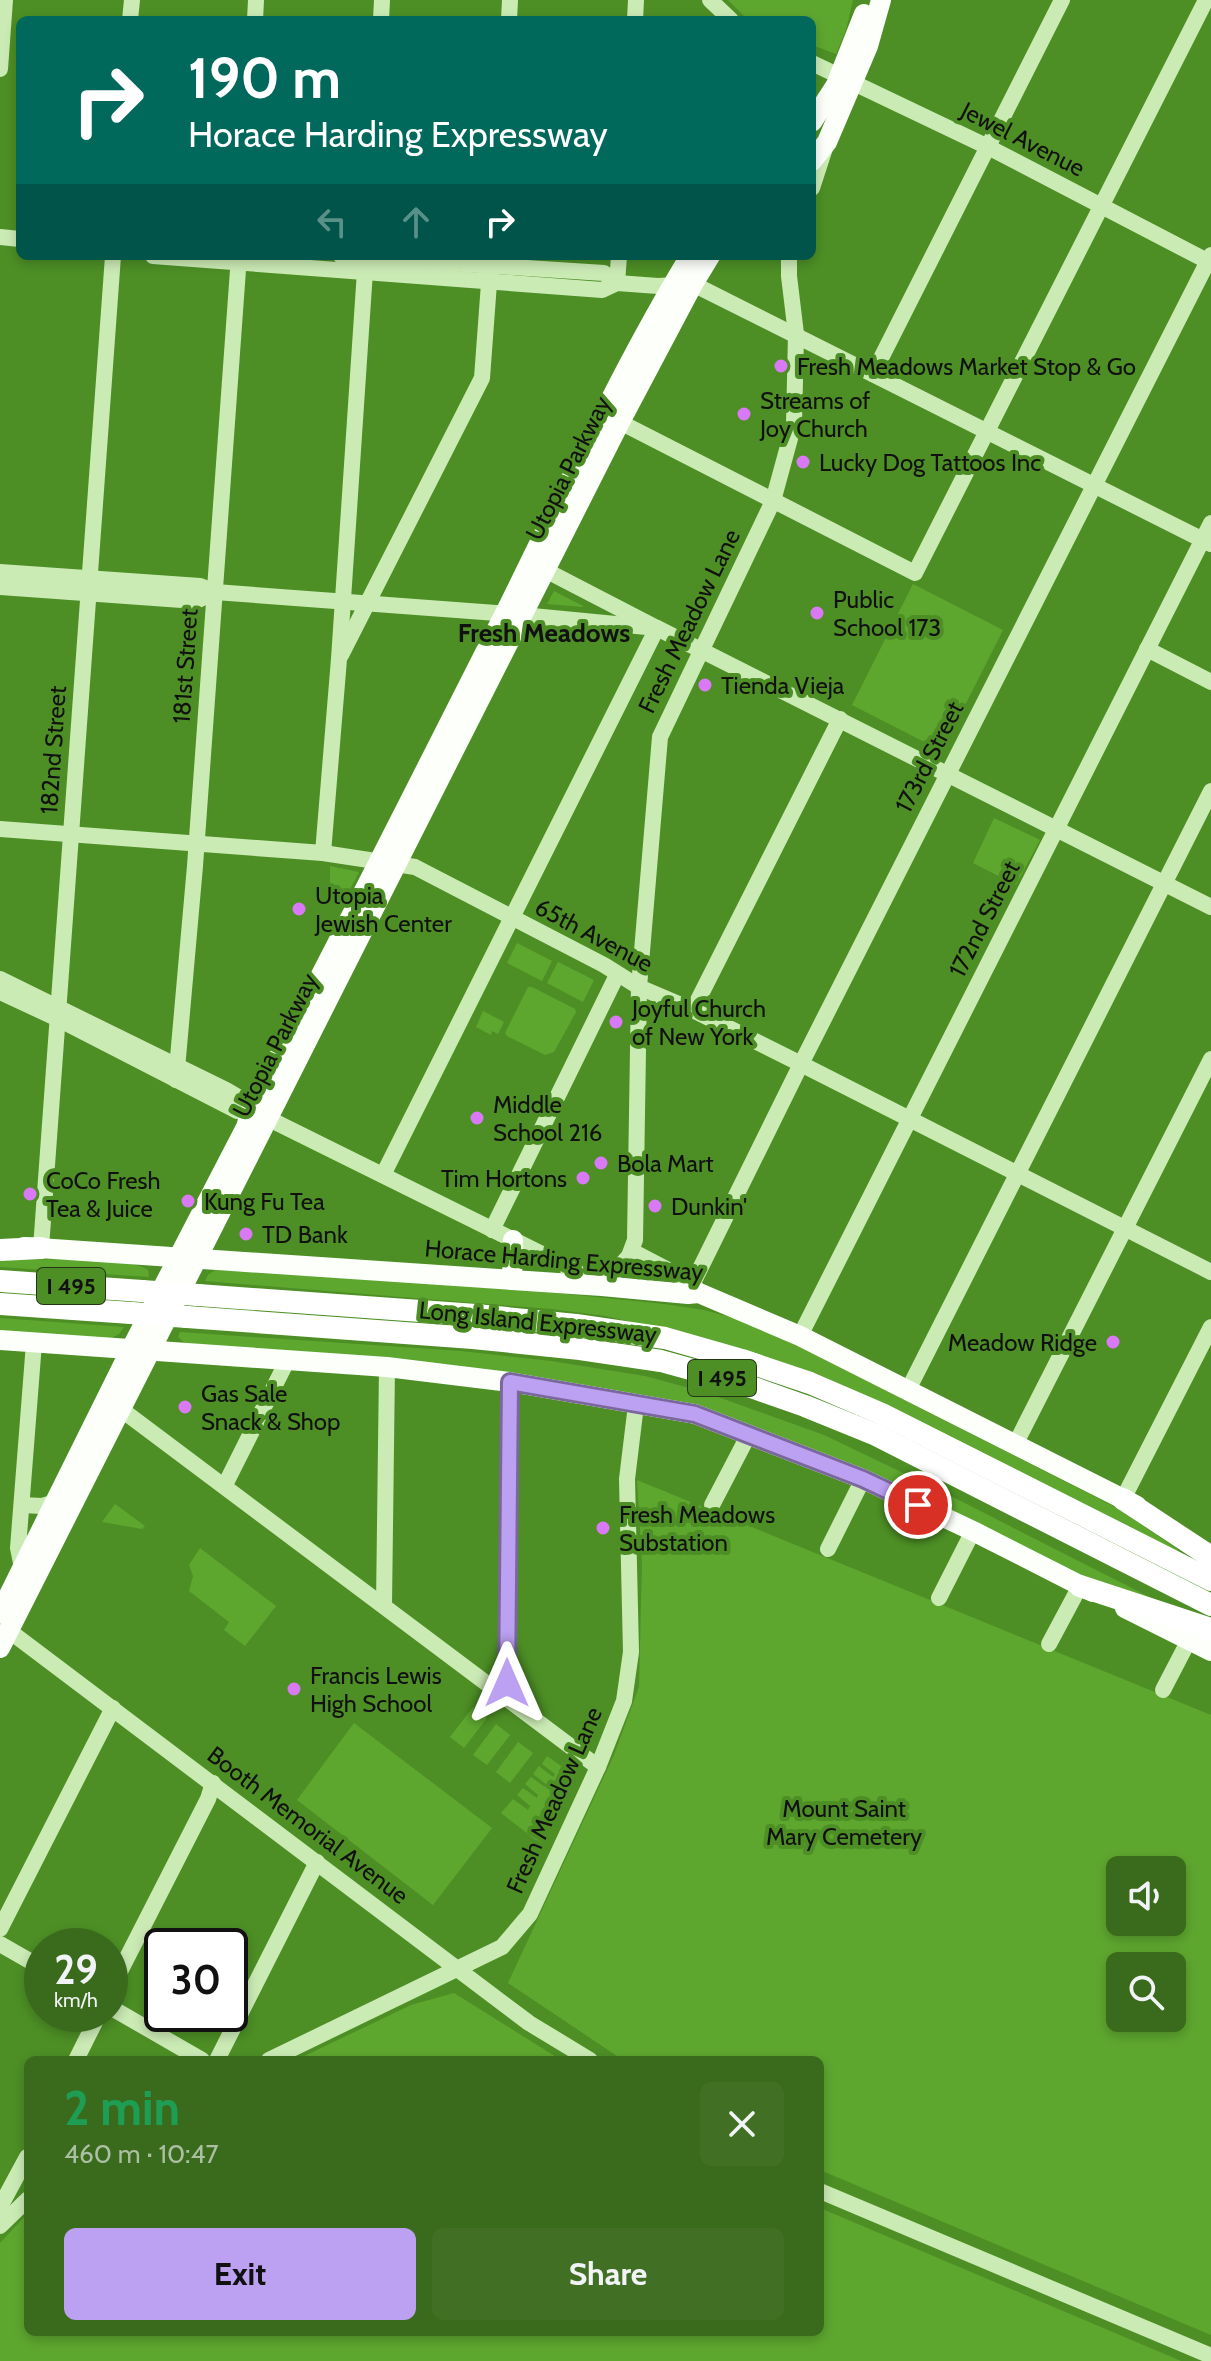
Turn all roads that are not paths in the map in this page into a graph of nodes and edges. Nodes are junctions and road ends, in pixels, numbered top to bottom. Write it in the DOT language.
graph roads {
  1 [pos="5,0"];
  2 [pos="710,0"];
  3 [pos="868,0"];
  4 [pos="881,0"];
  5 [pos="1062,0"];
  6 [pos="1206,0"];
  7 [pos="727,16"];
  8 [pos="816,65"];
  9 [pos="0,69"];
  10 [pos="846,78"];
  11 [pos="816,116"];
  12 [pos="827,142"];
  13 [pos="988,147"];
  14 [pos="816,156"];
  15 [pos="816,176"];
  16 [pos="1101,205"];
  17 [pos="113,260"];
  18 [pos="239,260"];
  19 [pos="260,260"];
  20 [pos="619,260"];
  21 [pos="689,260"];
  22 [pos="706,260"];
  23 [pos="789,260"];
  24 [pos="1210,260"];
  25 [pos="302,262"];
  26 [pos="365,262"];
  27 [pos="490,268"];
  28 [pos="617,283"];
  29 [pos="683,284"];
  30 [pos="796,334"];
  31 [pos="873,374"];
  32 [pos="612,418"];
  33 [pos="987,430"];
  34 [pos="1095,484"];
  35 [pos="773,501"];
  36 [pos="1211,523"];
  37 [pos="1207,542"];
  38 [pos="545,570"];
  39 [pos="0,572"];
  40 [pos="88,585"];
  41 [pos="0,587"];
  42 [pos="215,592"];
  43 [pos="341,602"];
  44 [pos="368,604"];
  45 [pos="513,614"];
  46 [pos="657,628"];
  47 [pos="1147,649"];
  48 [pos="703,650"];
  49 [pos="339,659"];
  50 [pos="1211,682"];
  51 [pos="840,719"];
  52 [pos="948,774"];
  53 [pos="1211,791"];
  54 [pos="0,829"];
  55 [pos="1056,829"];
  56 [pos="71,834"];
  57 [pos="197,844"];
  58 [pos="323,853"];
  59 [pos="387,863"];
  60 [pos="1164,883"];
  61 [pos="1211,907"];
  62 [pos="510,917"];
  63 [pos="617,975"];
  64 [pos="0,979"];
  65 [pos="639,987"];
  66 [pos="0,992"];
  67 [pos="693,1010"];
  68 [pos="57,1012"];
  69 [pos="1211,1059"];
  70 [pos="801,1064"];
  71 [pos="178,1073"];
  72 [pos="259,1114"];
  73 [pos="909,1119"];
  74 [pos="1017,1173"];
  75 [pos="383,1175"];
  76 [pos="1125,1228"];
  77 [pos="492,1230"];
  78 [pos="513,1240"];
  79 [pos="0,1248"];
  80 [pos="41,1248"];
  81 [pos="632,1251"];
  82 [pos="187,1258"];
  83 [pos="1211,1272"];
  84 [pos="512,1280"];
  85 [pos="0,1281"];
  86 [pos="602,1286"];
  87 [pos="696,1288"];
  88 [pos="0,1304"];
  89 [pos="1211,1327"];
  90 [pos="800,1336"];
  91 [pos="0,1340"];
  92 [pos="34,1343"];
  93 [pos="141,1350"];
  94 [pos="287,1361"];
  95 [pos="387,1367"];
  96 [pos="510,1382"];
  97 [pos="908,1390"];
  98 [pos="636,1405"];
  99 [pos="122,1410"];
  100 [pos="749,1434"];
  101 [pos="1015,1445"];
  102 [pos="863,1479"];
  103 [pos="225,1485"];
  104 [pos="1123,1499"];
  105 [pos="56,1502"];
  106 [pos="22,1505"];
  107 [pos="712,1505"];
  108 [pos="973,1531"];
  109 [pos="1211,1544"];
  110 [pos="828,1549"];
  111 [pos="1211,1557"];
  112 [pos="22,1568"];
  113 [pos="1211,1580"];
  114 [pos="1080,1586"];
  115 [pos="939,1598"];
  116 [pos="384,1605"];
  117 [pos="1211,1605"];
  118 [pos="2,1629"];
  119 [pos="1211,1629"];
  120 [pos="1189,1640"];
  121 [pos="1049,1644"];
  122 [pos="1211,1651"];
  123 [pos="1163,1690"];
  124 [pos="506,1698"];
  125 [pos="113,1708"];
  126 [pos="598,1767"];
  127 [pos="213,1783"];
  128 [pos="317,1862"];
  129 [pos="0,1929"];
  130 [pos="0,1944"];
  131 [pos="128,1956"];
  132 [pos="24,1958"];
  133 [pos="459,1969"];
  134 [pos="128,2017"];
  135 [pos="90,2032"];
  136 [pos="78,2056"];
  137 [pos="195,2056"];
  138 [pos="219,2056"];
  139 [pos="277,2056"];
  140 [pos="583,2056"];
  141 [pos="24,2165"];
  142 [pos="824,2193"];
  143 [pos="24,2203"];
  144 [pos="0,2207"];
  145 [pos="0,2226"];
  146 [pos="1211,2356"];
  1 -- 9 [label="street"];
  2 -- 7 [label="street"];
  3 -- 10 [label="main road"];
  4 -- 10 [label="main road"];
  5 -- 13 [label="street"];
  6 -- 16 [label="street"];
  8 -- 10 [label="street, Jewel Avenue"];
  10 -- 11 [label="main road"];
  10 -- 12 [label="main road"];
  10 -- 13 [label="street, Jewel Avenue"];
  12 -- 14 [label="main road"];
  12 -- 15 [label="street"];
  13 -- 16 [label="street, Jewel Avenue"];
  13 -- 31 [label="street"];
  16 -- 24 [label="street, Jewel Avenue"];
  16 -- 33 [label="street"];
  17 -- 40 [label="street, 182nd Street"];
  18 -- 42 [label="street, 181st Street"];
  19 -- 25 [label="street"];
  20 -- 28 [label="street"];
  21 -- 29 [label="main road, Utopia Parkway"];
  22 -- 29 [label="main road, Utopia Parkway"];
  23 -- 30 [label="street, Fresh Meadow Lane"];
  24 -- 34 [label="street, 173rd Street"];
  25 -- 26 [label="street"];
  26 -- 27 [label="street"];
  26 -- 43 [label="street"];
  27 -- 28 [label="street"];
  27 -- 44 [label="street"];
  28 -- 29 [label="street"];
  29 -- 30 [label="street"];
  29 -- 32 [label="main road, Utopia Parkway"];
  30 -- 31 [label="street"];
  30 -- 35 [label="street, Fresh Meadow Lane"];
  31 -- 33 [label="street"];
  32 -- 35 [label="street"];
  32 -- 38 [label="main road, Utopia Parkway"];
  32 -- 45 [label="main road, Utopia Parkway"];
  33 -- 34 [label="street"];
  33 -- 35 [label="street"];
  34 -- 37 [label="street"];
  34 -- 52 [label="street, 173rd Street"];
  35 -- 48 [label="street, Fresh Meadow Lane"];
  36 -- 37 [label="street, 172nd Street"];
  37 -- 47 [label="street, 172nd Street"];
  38 -- 45 [label="main road, Utopia Parkway"];
  38 -- 46 [label="street"];
  39 -- 40 [label="street"];
  40 -- 41 [label="street"];
  40 -- 42 [label="street"];
  40 -- 56 [label="street, 182nd Street"];
  42 -- 43 [label="street"];
  42 -- 57 [label="street, 181st Street"];
  43 -- 44 [label="street"];
  43 -- 49 [label="street"];
  44 -- 45 [label="street"];
  44 -- 49 [label="street"];
  45 -- 46 [label="street"];
  45 -- 59 [label="main road, Utopia Parkway"];
  46 -- 48 [label="street"];
  46 -- 62 [label="street"];
  47 -- 50 [label="street"];
  47 -- 55 [label="street, 172nd Street"];
  48 -- 51 [label="street"];
  48 -- 65 [label="street, Fresh Meadow Lane"];
  49 -- 58 [label="street"];
  51 -- 52 [label="street"];
  51 -- 67 [label="street"];
  52 -- 55 [label="street"];
  52 -- 70 [label="street, 173rd Street"];
  53 -- 60 [label="street"];
  54 -- 56 [label="street, 65th Avenue"];
  55 -- 60 [label="street"];
  55 -- 73 [label="street, 172nd Street"];
  56 -- 57 [label="street, 65th Avenue"];
  56 -- 68 [label="street, 182nd Street"];
  57 -- 58 [label="street, 65th Avenue"];
  57 -- 71 [label="street, 181st Street"];
  58 -- 59 [label="street, 65th Avenue"];
  59 -- 62 [label="street, 65th Avenue"];
  59 -- 72 [label="main road, Utopia Parkway"];
  60 -- 61 [label="street"];
  60 -- 74 [label="street"];
  62 -- 63 [label="street, 65th Avenue"];
  62 -- 75 [label="street"];
  63 -- 65 [label="street, 65th Avenue"];
  63 -- 77 [label="street"];
  64 -- 68 [label="street"];
  65 -- 67 [label="street, 65th Avenue"];
  65 -- 81 [label="street, Fresh Meadow Lane"];
  66 -- 68 [label="street"];
  67 -- 70 [label="street, 65th Avenue"];
  68 -- 71 [label="street"];
  68 -- 80 [label="street, 182nd Street"];
  69 -- 76 [label="street"];
  70 -- 73 [label="street, 65th Avenue"];
  70 -- 87 [label="street, 173rd Street"];
  71 -- 72 [label="street"];
  72 -- 75 [label="street"];
  72 -- 82 [label="main road, Utopia Parkway"];
  73 -- 74 [label="street, 65th Avenue"];
  73 -- 90 [label="street, 172nd Street"];
  74 -- 76 [label="street, 65th Avenue"];
  74 -- 97 [label="street"];
  75 -- 77 [label="street"];
  76 -- 83 [label="street, 65th Avenue"];
  76 -- 101 [label="street"];
  77 -- 78 [label="street"];
  78 -- 84 [label="main road"];
  78 -- 86 [label="street"];
  79 -- 80 [label="highway"];
  80 -- 82 [label="main road, Horace Harding Expressway"];
  81 -- 86 [label="street"];
  81 -- 87 [label="street"];
  82 -- 84 [label="main road, Horace Harding Expressway"];
  82 -- 93 [label="main road, Utopia Parkway"];
  84 -- 86 [label="main road, Horace Harding Expressway"];
  85 -- 113 [label="highway, Long Island Expressway / I 495, bridge"];
  86 -- 87 [label="main road, Horace Harding Expressway"];
  87 -- 90 [label="main road, Horace Harding Expressway"];
  88 -- 117 [label="highway, Long Island Expressway / I 495, bridge"];
  89 -- 104 [label="street"];
  90 -- 97 [label="main road, Horace Harding Expressway"];
  91 -- 92 [label="main road"];
  92 -- 93 [label="main road"];
  92 -- 106 [label="street"];
  93 -- 94 [label="main road"];
  93 -- 99 [label="main road, Utopia Parkway"];
  93 -- 105 [label="main road, Utopia Parkway"];
  94 -- 95 [label="main road"];
  94 -- 103 [label="street"];
  95 -- 96 [label="main road"];
  95 -- 116 [label="street"];
  96 -- 98 [label="main road"];
  96 -- 124 [label="street"];
  97 -- 101 [label="main road, Horace Harding Expressway"];
  98 -- 100 [label="main road"];
  98 -- 126 [label="street, Fresh Meadow Lane"];
  99 -- 103 [label="street"];
  99 -- 118 [label="main road, Utopia Parkway"];
  100 -- 102 [label="main road"];
  100 -- 107 [label="street"];
  101 -- 104 [label="main road, Horace Harding Expressway"];
  102 -- 108 [label="main road"];
  102 -- 110 [label="street"];
  103 -- 116 [label="street"];
  104 -- 109 [label="main road, Horace Harding Expressway"];
  104 -- 111 [label="highway"];
  105 -- 106 [label="street"];
  105 -- 112 [label="main road, Utopia Parkway"];
  106 -- 112 [label="street"];
  108 -- 114 [label="main road"];
  108 -- 115 [label="street"];
  112 -- 118 [label="main road, Utopia Parkway"];
  114 -- 119 [label="highway"];
  114 -- 120 [label="main road"];
  114 -- 121 [label="street"];
  116 -- 124 [label="street"];
  118 -- 125 [label="street, Booth Memorial Avenue"];
  120 -- 122 [label="main road"];
  120 -- 123 [label="street"];
  124 -- 126 [label="street"];
  125 -- 127 [label="street, Booth Memorial Avenue"];
  125 -- 129 [label="street"];
  126 -- 133 [label="street, Fresh Meadow Lane"];
  127 -- 128 [label="street, Booth Memorial Avenue"];
  127 -- 131 [label="street"];
  128 -- 133 [label="street, Booth Memorial Avenue"];
  128 -- 138 [label="street"];
  130 -- 132 [label="street"];
  133 -- 139 [label="street, Fresh Meadow Lane"];
  133 -- 140 [label="street, Booth Memorial Avenue"];
  134 -- 137 [label="street"];
  135 -- 136 [label="street"];
  141 -- 144 [label="street"];
  142 -- 146 [label="street"];
  143 -- 145 [label="street"];
}
